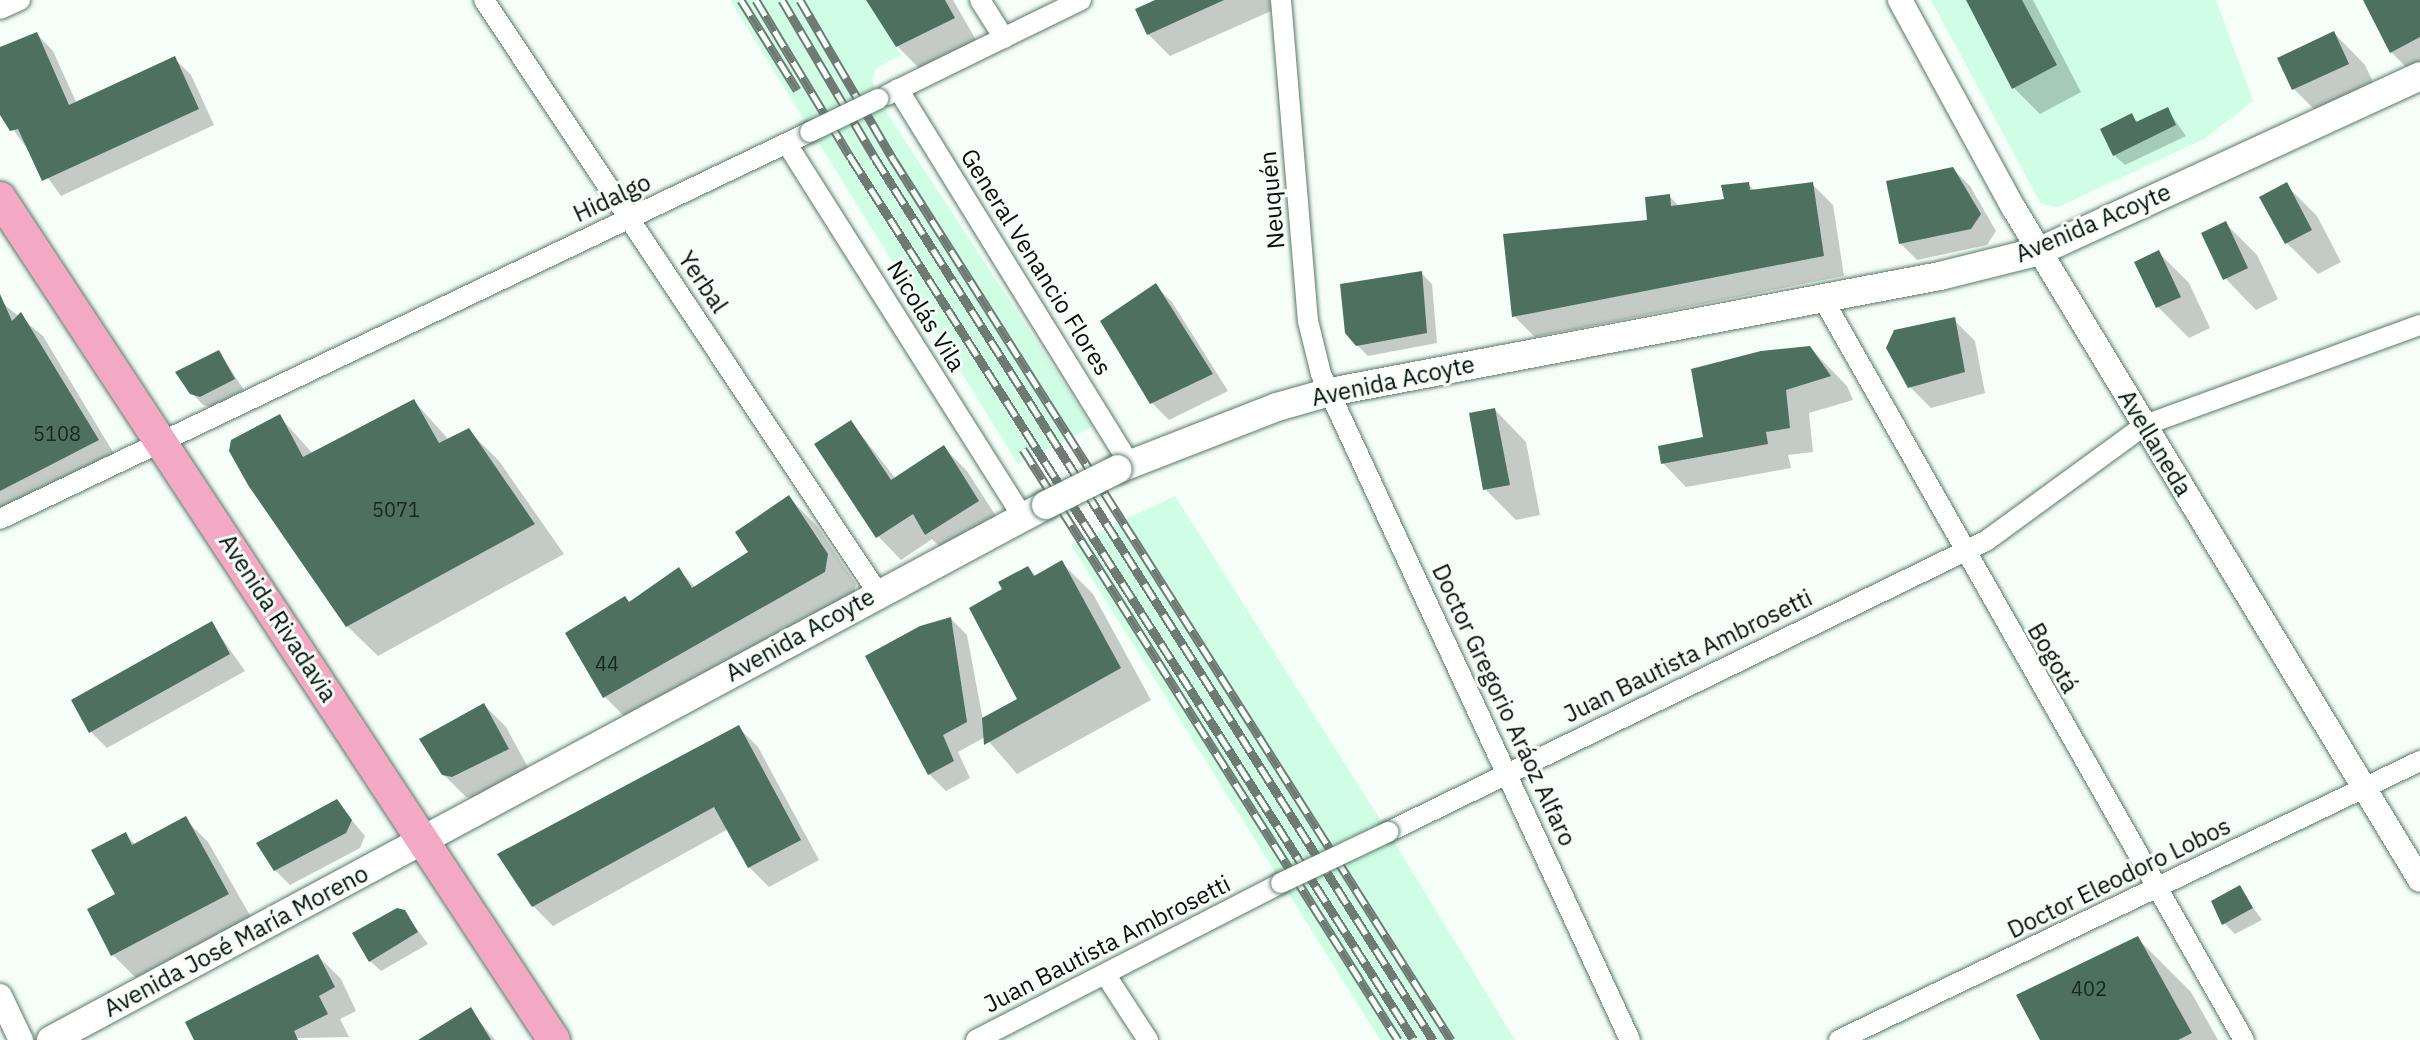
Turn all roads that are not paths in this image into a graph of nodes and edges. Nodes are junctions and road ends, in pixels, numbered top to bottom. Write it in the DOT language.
graph roads {
  1 [pos="20,0"];
  2 [pos="484,0"];
  3 [pos="980,0"];
  4 [pos="1081,0"];
  5 [pos="1281,0"];
  6 [pos="1900,0"];
  7 [pos="0,9"];
  8 [pos="1004,38"];
  9 [pos="2420,76"];
  10 [pos="898,89"];
  11 [pos="787,144"];
  12 [pos="0,198"];
  13 [pos="630,218"];
  14 [pos="2040,251"];
  15 [pos="1823,299"];
  16 [pos="2420,325"];
  17 [pos="1330,392"];
  18 [pos="2145,425"];
  19 [pos="165,443"];
  20 [pos="1124,466"];
  21 [pos="1034,511"];
  22 [pos="0,519"];
  23 [pos="1963,553"];
  24 [pos="878,593"];
  25 [pos="2420,761"];
  26 [pos="1507,773"];
  27 [pos="2363,790"];
  28 [pos="422,841"];
  29 [pos="2420,880"];
  30 [pos="2156,890"];
  31 [pos="1105,974"];
  32 [pos="0,996"];
  33 [pos="21,1040"];
  34 [pos="51,1040"];
  35 [pos="554,1040"];
  36 [pos="976,1040"];
  37 [pos="1148,1040"];
  38 [pos="1630,1040"];
  39 [pos="1839,1040"];
  40 [pos="2244,1040"];
  1 -- 7 [label="street"];
  2 -- 13 [label="street, Yerbal"];
  3 -- 8 [label="street"];
  4 -- 8 [label="street, Hidalgo"];
  5 -- 17 [label="street, Neuquén"];
  6 -- 14 [label="street, Avellaneda"];
  8 -- 10 [label="street, Hidalgo"];
  9 -- 14 [label="main road, Avenida Acoyte"];
  10 -- 11 [label="street, Hidalgo, bridge"];
  10 -- 20 [label="street, General Venancio Flores"];
  11 -- 13 [label="street, Hidalgo"];
  11 -- 21 [label="street, Nicolás Vila"];
  12 -- 19 [label="main road, Avenida Rivadavia"];
  13 -- 19 [label="street, Hidalgo"];
  13 -- 24 [label="street, Yerbal"];
  14 -- 15 [label="main road, Avenida Acoyte"];
  14 -- 18 [label="street, Avellaneda"];
  15 -- 17 [label="main road, Avenida Acoyte"];
  15 -- 23 [label="street, Bogotá"];
  16 -- 18 [label="street, Juan Bautista Ambrosetti"];
  17 -- 20 [label="main road, Avenida Acoyte"];
  17 -- 26 [label="street, Doctor Gregorio Aráoz Alfaro"];
  18 -- 23 [label="street, Juan Bautista Ambrosetti"];
  18 -- 27 [label="street, Avellaneda"];
  19 -- 22 [label="street, Hidalgo"];
  19 -- 28 [label="main road, Avenida Rivadavia"];
  20 -- 21 [label="main road, Avenida Acoyte, bridge"];
  21 -- 24 [label="main road, Avenida Acoyte"];
  23 -- 26 [label="street, Juan Bautista Ambrosetti"];
  23 -- 30 [label="street, Bogotá"];
  24 -- 28 [label="main road, Avenida Acoyte"];
  25 -- 27 [label="street, Doctor Eleodoro Lobos"];
  26 -- 31 [label="street, Juan Bautista Ambrosetti, bridge"];
  26 -- 38 [label="street, Doctor Gregorio Aráoz Alfaro"];
  27 -- 29 [label="street, Avellaneda"];
  27 -- 30 [label="street, Doctor Eleodoro Lobos"];
  28 -- 34 [label="main road, Avenida José María Moreno"];
  28 -- 35 [label="main road, Avenida Rivadavia"];
  30 -- 39 [label="street, Doctor Eleodoro Lobos"];
  30 -- 40 [label="street, Bogotá"];
  31 -- 36 [label="street, Juan Bautista Ambrosetti"];
  31 -- 37 [label="street"];
  32 -- 33 [label="street"];
}
